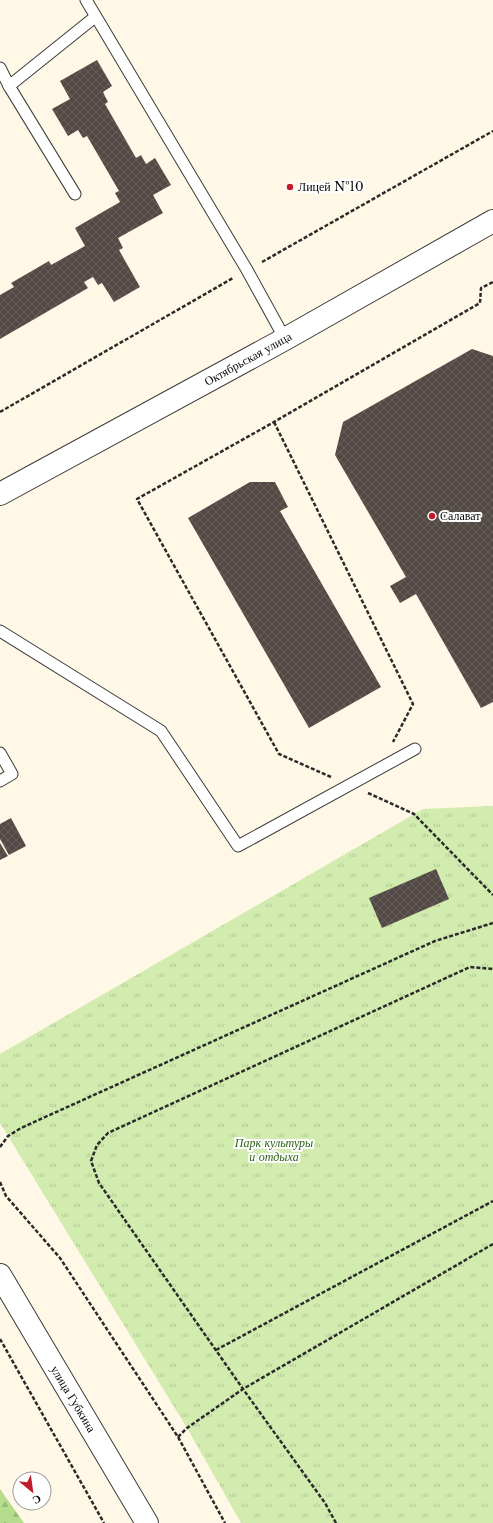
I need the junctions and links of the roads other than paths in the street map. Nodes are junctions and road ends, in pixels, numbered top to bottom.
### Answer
1 (86, 0) edge
2 (96, 17) junction
3 (0, 68) edge
4 (9, 86) junction
5 (75, 194) dead end
6 (493, 221) edge
7 (285, 339) junction
8 (0, 494) edge
9 (0, 631) edge
10 (415, 749) dead end
11 (0, 753) edge
12 (0, 781) edge
13 (0, 1275) edge
14 (147, 1523) edge

1 - 2 lane
2 - 4 lane
2 - 7 lane
3 - 4 lane
4 - 5 lane
6 - 7 street, Октябрьская улица
7 - 8 street, Октябрьская улица
9 - 10 lane
11 - 12 lane
13 - 14 street, улица Губкина

